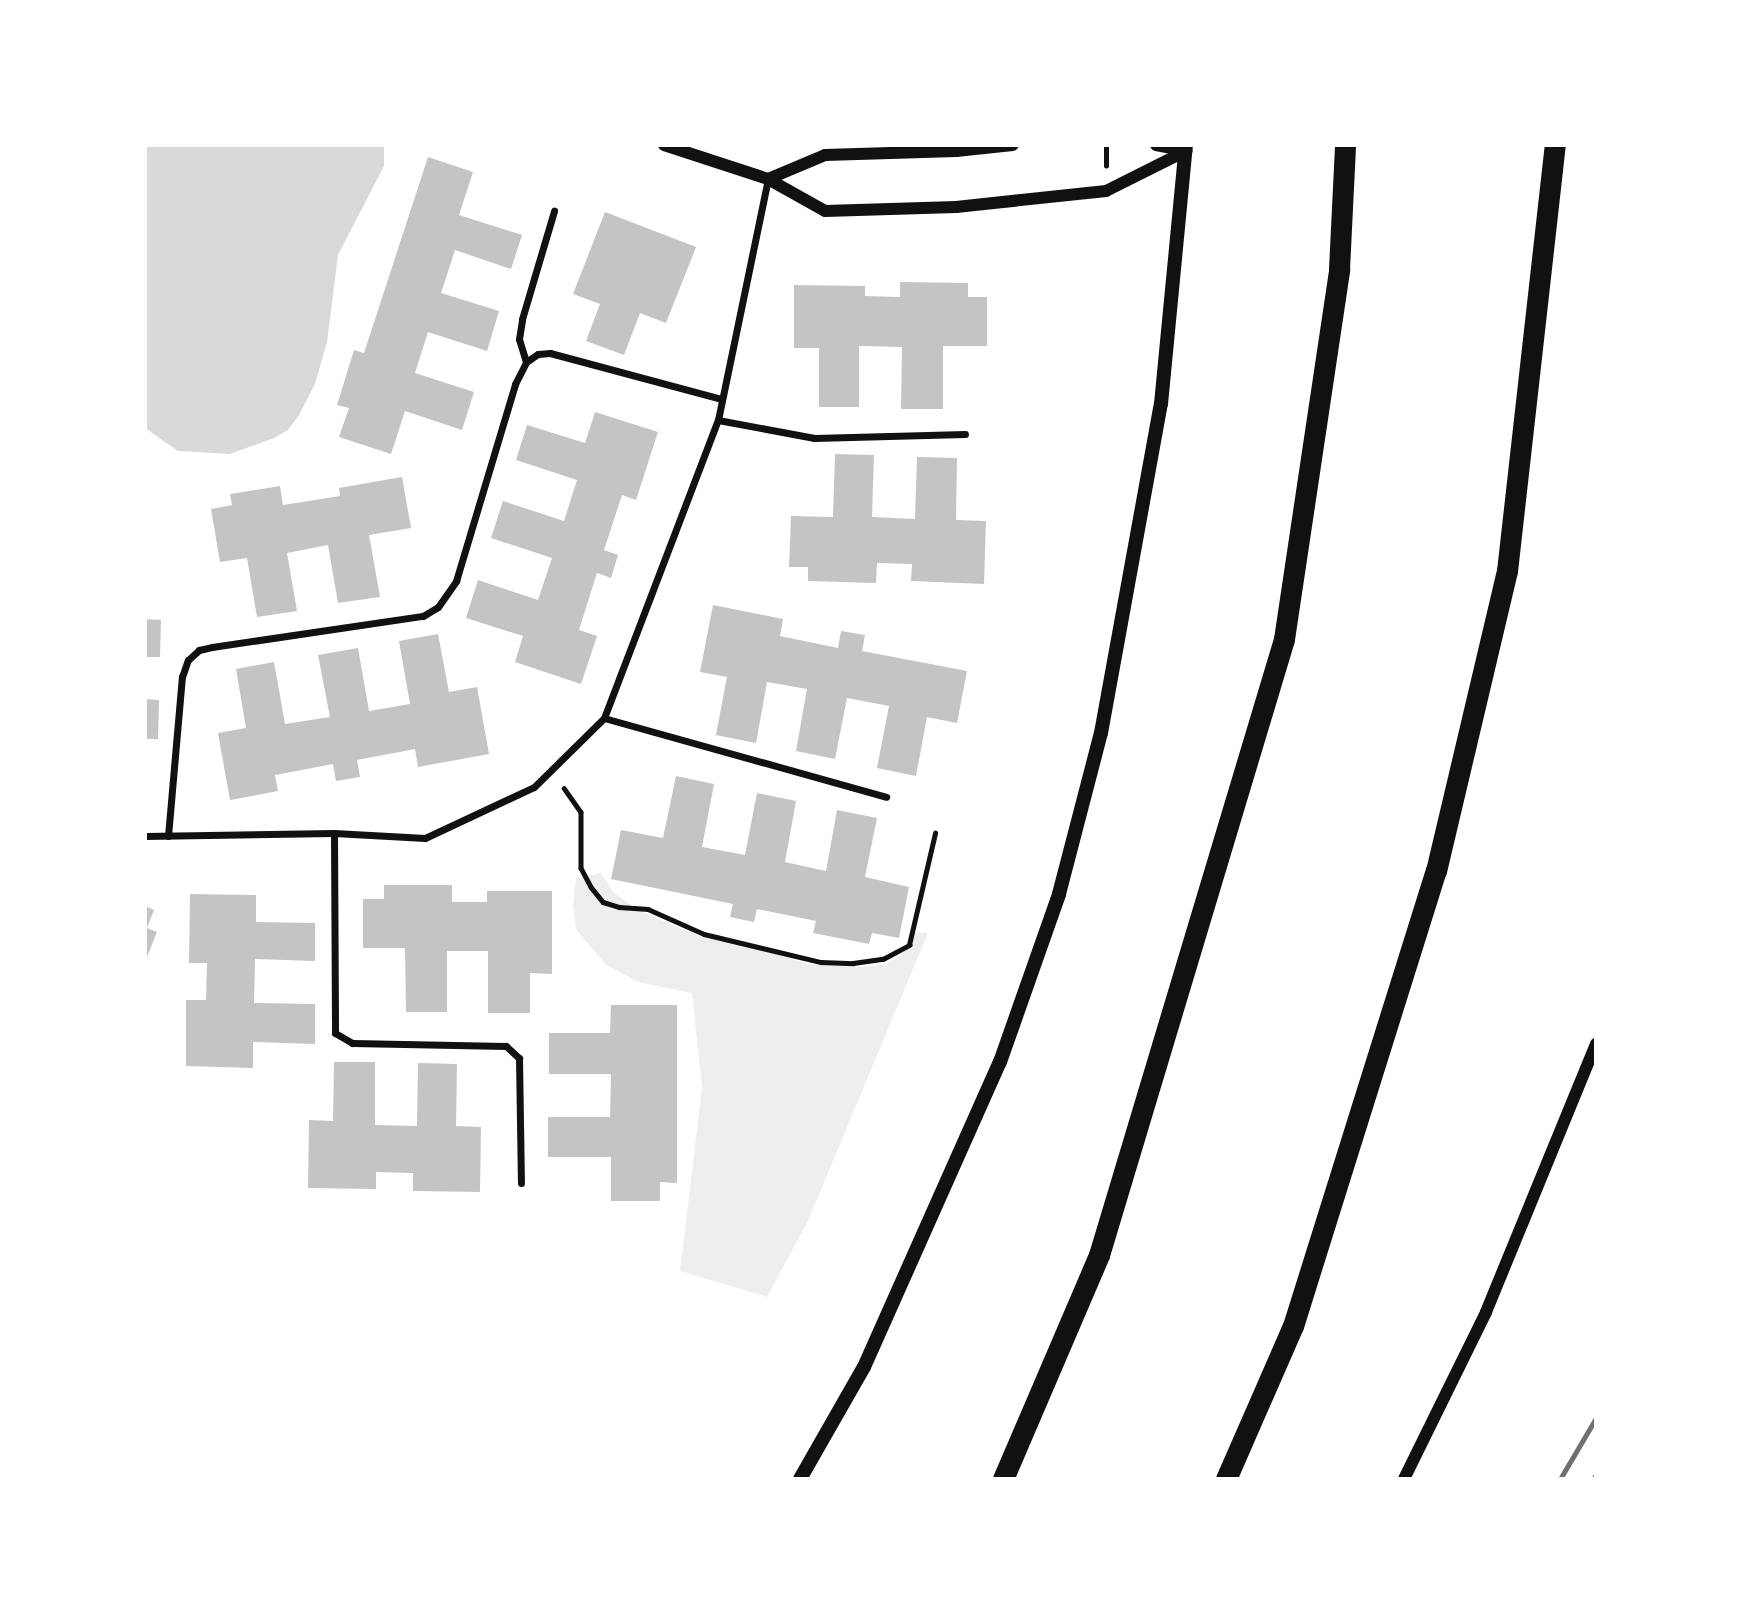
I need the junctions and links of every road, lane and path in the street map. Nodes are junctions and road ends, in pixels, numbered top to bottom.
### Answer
1 (664, 145) edge
2 (1013, 145) edge
3 (1156, 145) edge
4 (1345, 145) edge
5 (1555, 145) edge
6 (1186, 148) edge
7 (768, 179) junction
8 (554, 211) dead end
9 (526, 362) junction
10 (722, 398) junction
11 (718, 420) junction
12 (965, 434) dead end
13 (604, 718) junction
14 (551, 771) junction
15 (886, 797) dead end
16 (334, 833) junction
17 (935, 833) dead end
18 (145, 835) edge
19 (168, 836) junction
20 (1596, 1044) edge
21 (521, 1182) dead end
22 (800, 1479) edge
23 (1003, 1479) edge
24 (1226, 1479) edge
25 (1404, 1479) edge

1 - 7 street
2 - 7 street
3 - 6 street
4 - 23 highway
5 - 24 highway
6 - 7 street
6 - 22 main road
7 - 10 street
8 - 9 street
9 - 10 street
9 - 19 street
10 - 11 street
11 - 12 street
11 - 13 street
13 - 14 street
13 - 15 street
14 - 16 street
14 - 17 path
16 - 19 street
16 - 21 street
18 - 19 street
20 - 25 street

